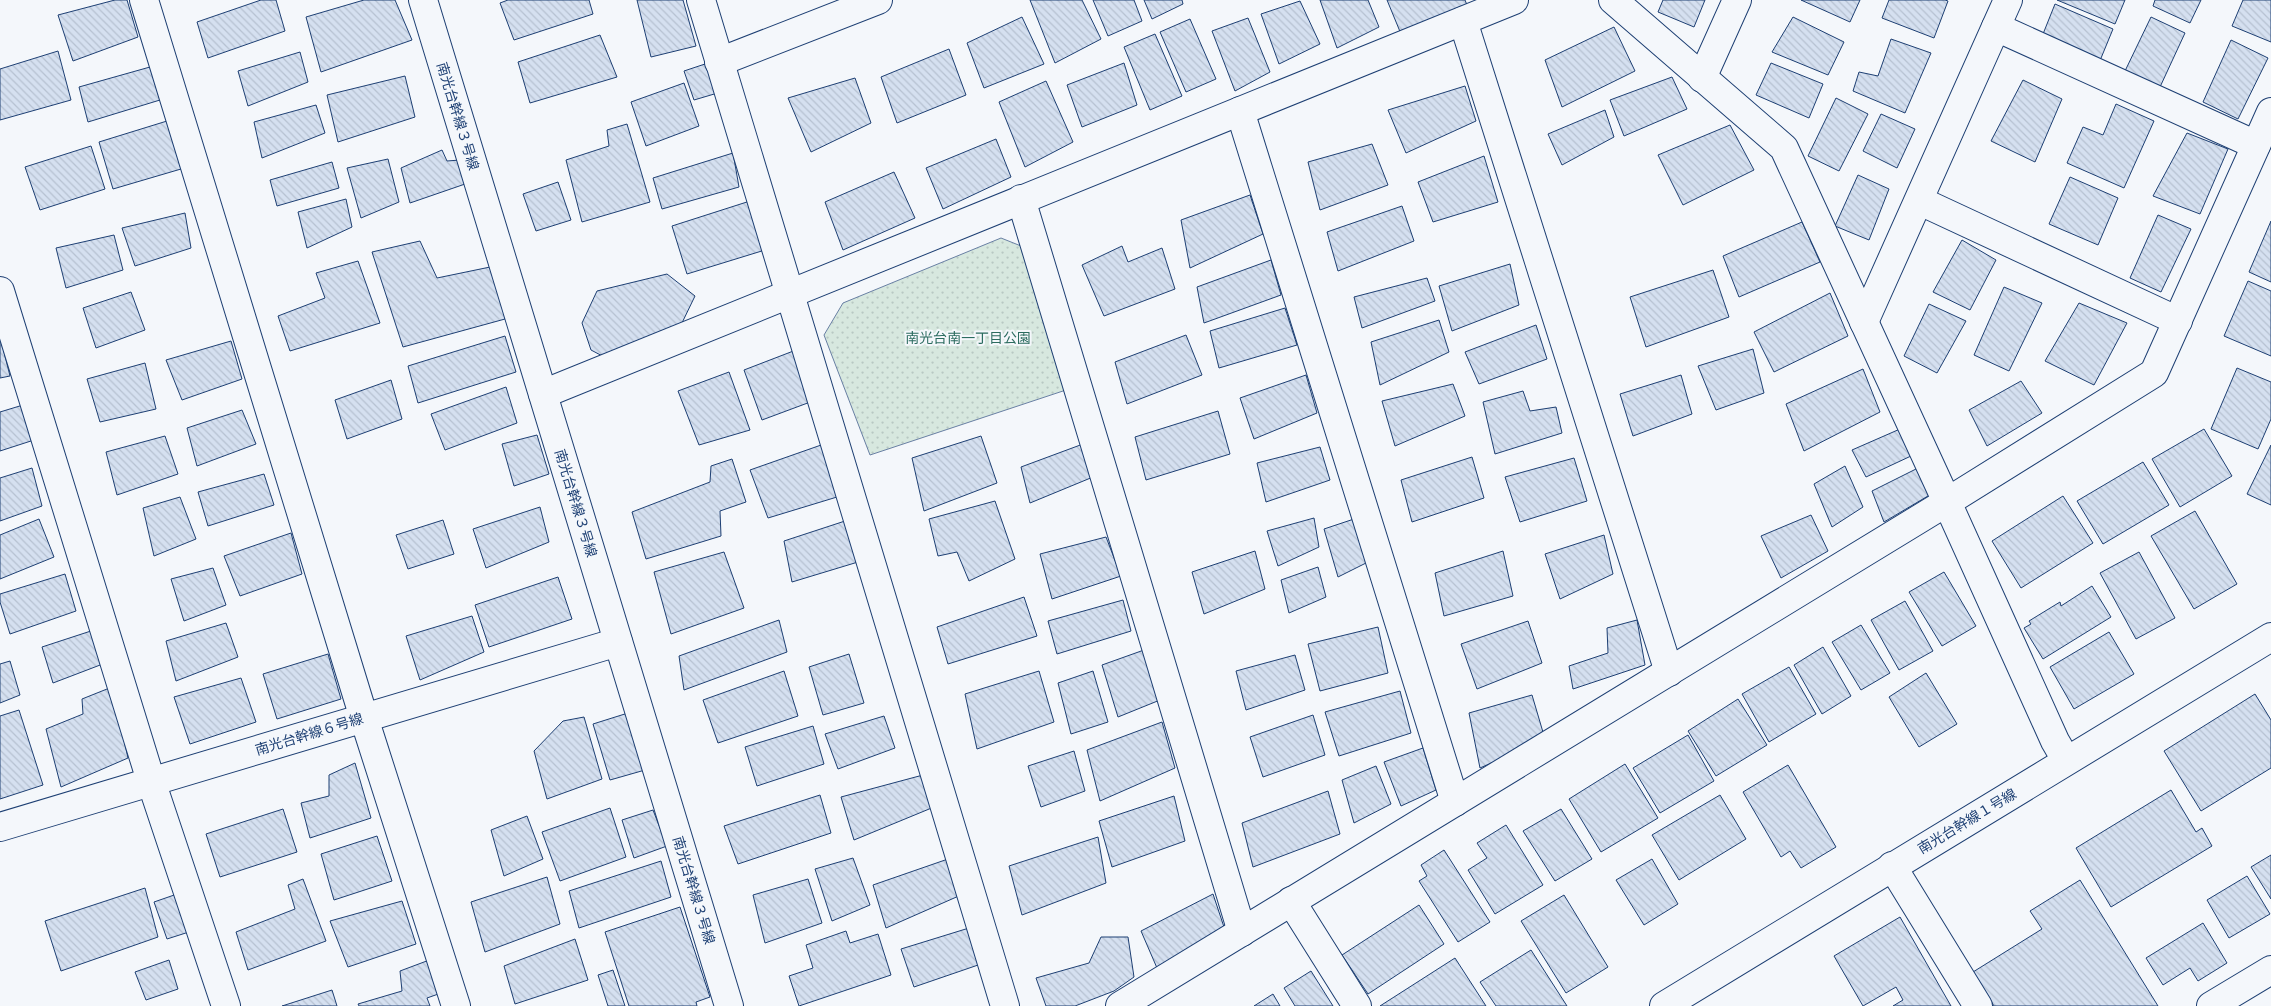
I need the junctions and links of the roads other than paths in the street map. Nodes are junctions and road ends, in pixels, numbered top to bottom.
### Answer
1 (144, 0) edge
2 (423, 0) edge
3 (701, 0) edge
4 (878, 0) edge
5 (1514, 0) edge
6 (1613, 0) edge
7 (1737, 0) edge
8 (2008, 0) edge
9 (1463, 20) junction
10 (1996, 27) junction
11 (720, 62) junction
12 (1702, 78) junction
13 (1240, 111) junction
14 (2271, 112) edge
15 (2256, 146) junction
16 (1021, 200) junction
17 (1920, 201) junction
18 (0, 291) edge
19 (790, 293) junction
20 (2178, 321) junction
21 (1864, 322) junction
22 (543, 394) junction
23 (1948, 502) junction
24 (2271, 637) edge
25 (618, 642) junction
26 (1668, 672) junction
27 (364, 718) junction
28 (2066, 760) junction
29 (151, 782) junction
30 (1455, 802) junction
31 (0, 827) edge
32 (1892, 866) junction
33 (1291, 901) junction
34 (1242, 932) junction
35 (2271, 970) edge
36 (226, 1006) edge
37 (456, 1006) edge
38 (729, 1006) edge
39 (1005, 1006) edge
40 (1120, 1006) edge
41 (1357, 1006) edge
42 (1664, 1006) edge
43 (1978, 1006) edge
44 (2211, 1006) edge

1 - 27 street
2 - 22 street, 南光台幹線３号線
3 - 11 street
4 - 11 street
5 - 9 street
6 - 12 street
7 - 12 street
8 - 10 street
9 - 13 street
9 - 26 street
10 - 15 street
10 - 17 street
11 - 19 street
12 - 21 street
13 - 16 street
13 - 30 street
14 - 15 street
15 - 20 street
16 - 19 street
16 - 34 street
17 - 20 street
17 - 21 street
18 - 29 street
19 - 22 street
19 - 39 street
20 - 23 street
21 - 23 street
22 - 25 street, 南光台幹線３号線
23 - 26 street
23 - 28 street
24 - 28 street, 南光台幹線１号線
25 - 27 street, 南光台幹線６号線
25 - 38 street, 南光台幹線３号線
26 - 30 street
27 - 29 street, 南光台幹線６号線
27 - 37 street
28 - 32 street, 南光台幹線１号線
29 - 31 street, 南光台幹線６号線
29 - 36 street
30 - 33 street
32 - 42 street, 南光台幹線１号線
32 - 43 street
33 - 34 street
33 - 41 street
34 - 40 street
35 - 44 street

